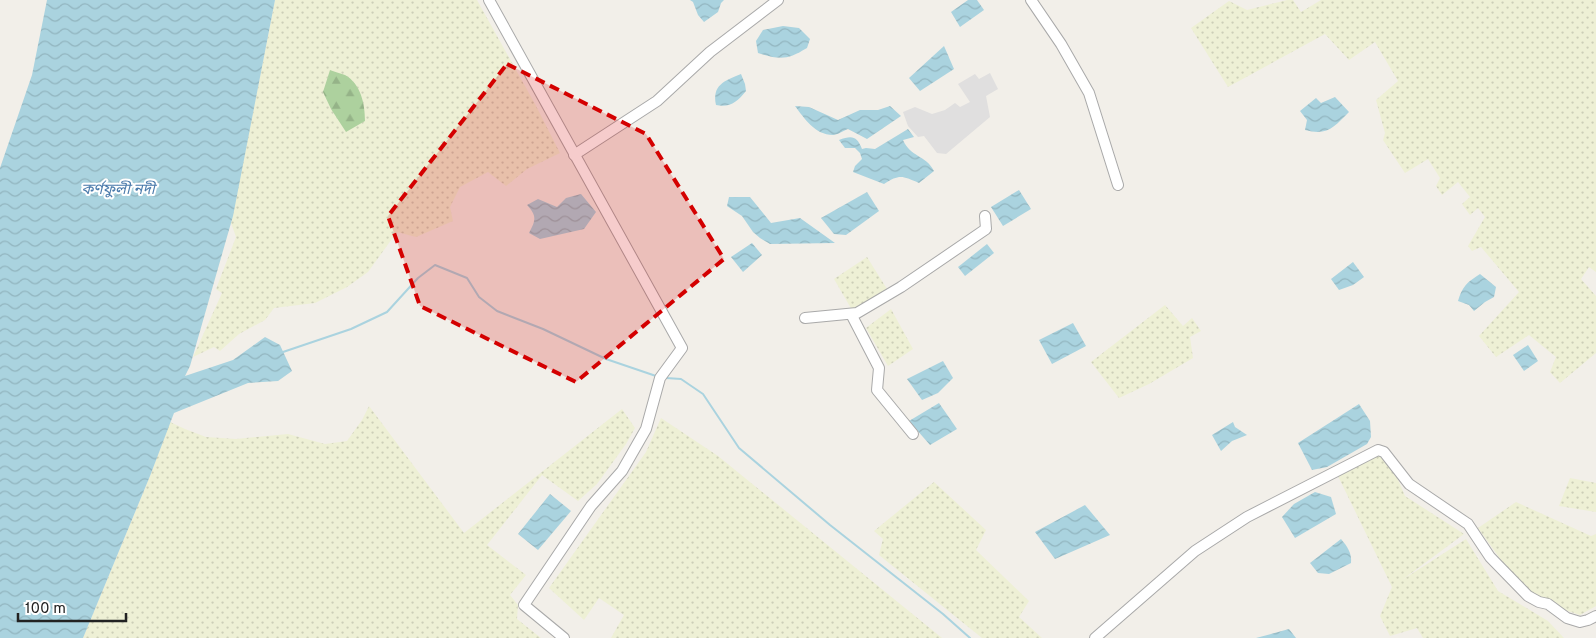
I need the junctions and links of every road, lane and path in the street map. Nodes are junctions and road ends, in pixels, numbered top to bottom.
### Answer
1 (489, 0) edge
2 (778, 0) edge
3 (1031, 0) edge
4 (574, 155) junction
5 (1118, 185) dead end
6 (985, 216) dead end
7 (851, 314) junction
8 (804, 318) dead end
9 (914, 434) dead end
10 (1596, 616) edge
11 (564, 638) edge
12 (1094, 638) edge

1 - 4 street
2 - 4 street
3 - 5 street
4 - 11 street
6 - 7 street
7 - 8 street
7 - 9 street
10 - 12 street

